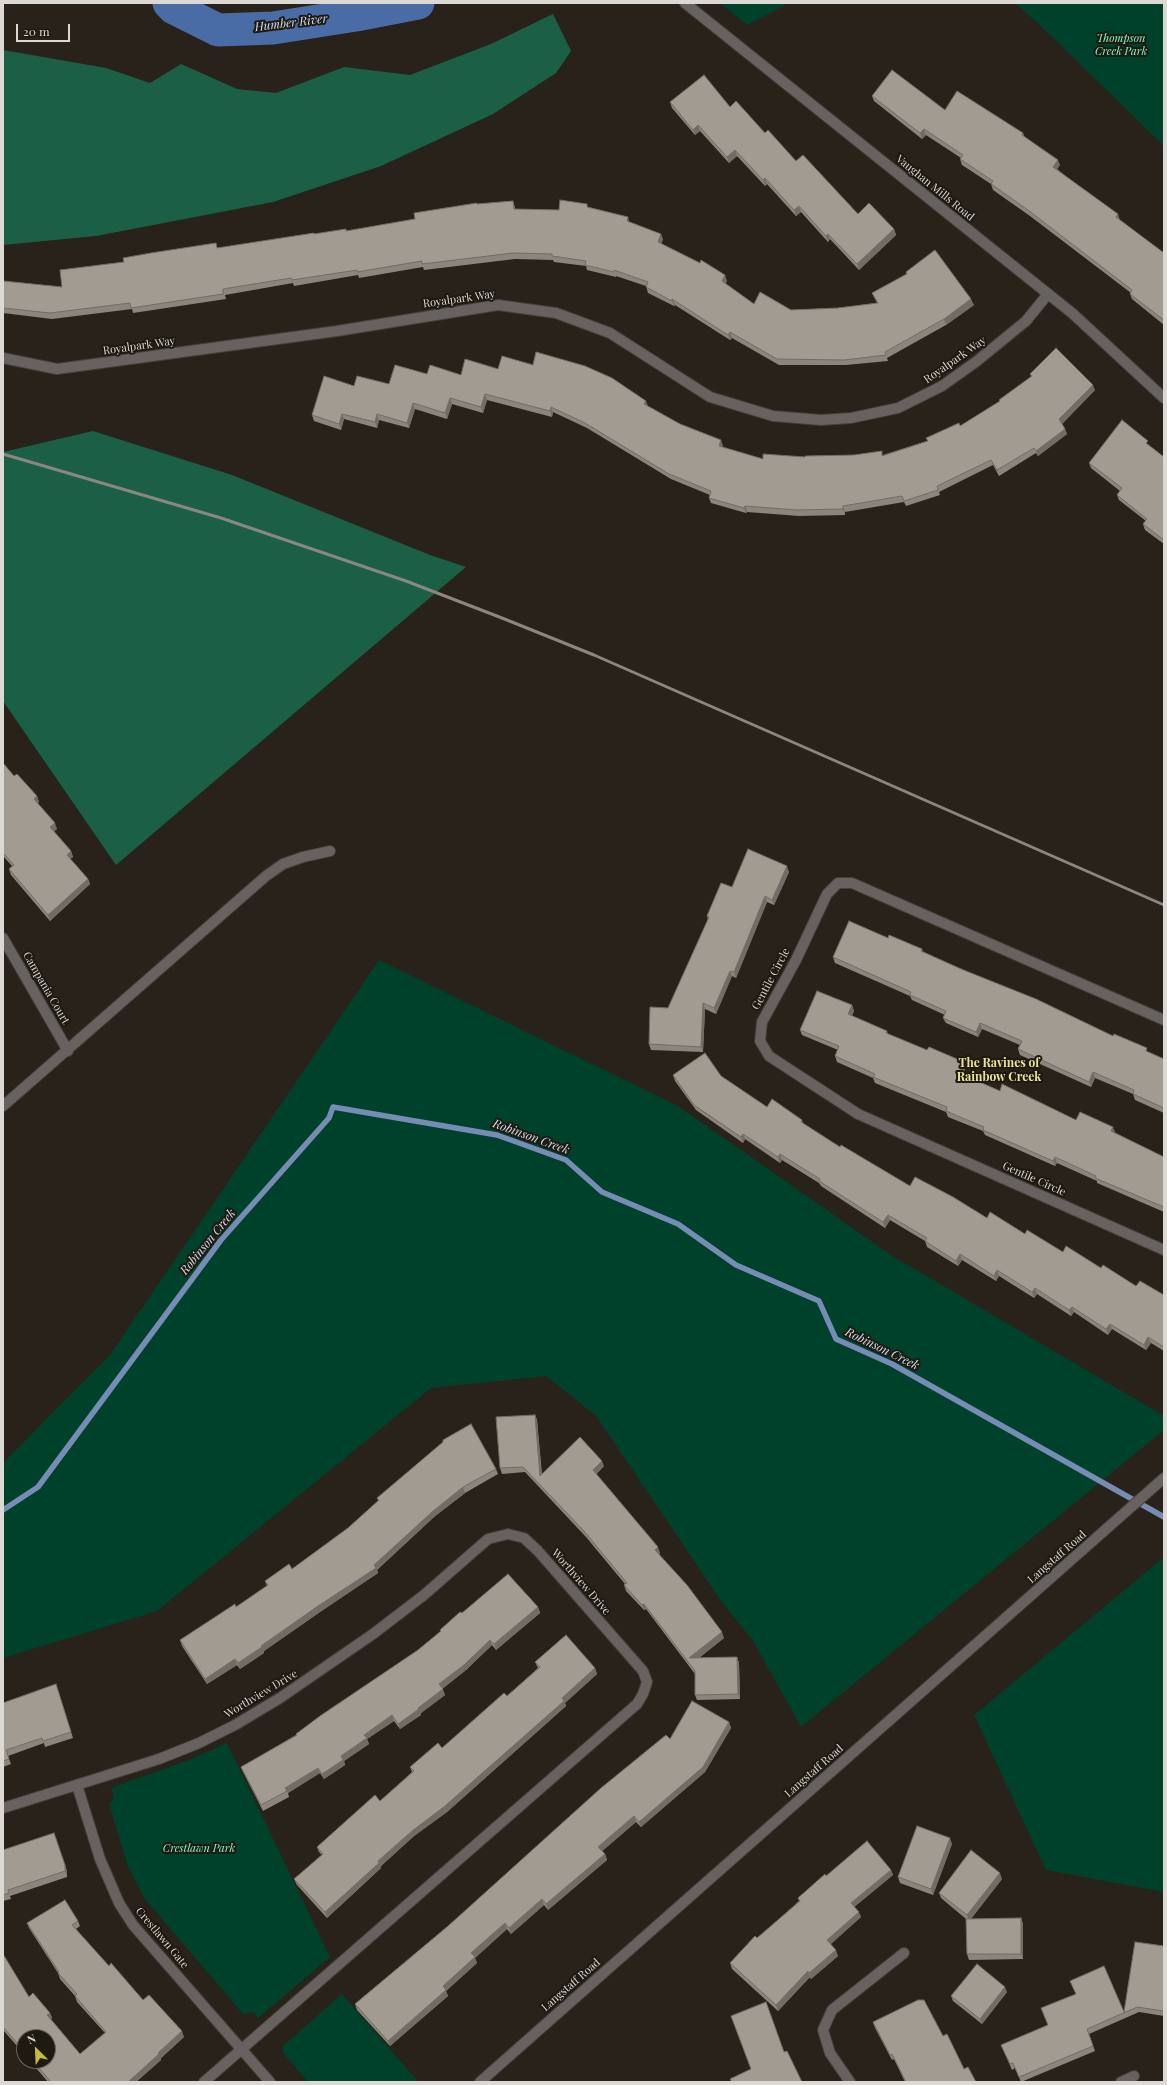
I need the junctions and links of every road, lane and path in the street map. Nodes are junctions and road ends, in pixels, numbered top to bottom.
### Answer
1 (685, 3) edge
2 (1048, 294) junction
3 (3, 358) edge
4 (1164, 398) edge
5 (330, 851) dead end
6 (3, 938) edge
7 (1164, 1020) edge
8 (68, 1050) junction
9 (3, 1106) edge
10 (1164, 1250) edge
11 (1164, 1478) edge
12 (78, 1785) junction
13 (3, 1808) edge
14 (904, 1953) dead end
15 (241, 2049) junction
16 (1134, 2076) dead end
17 (204, 2082) edge
18 (270, 2082) edge
19 (480, 2082) edge
20 (850, 2082) edge
21 (1121, 2082) edge

1 - 2 street, Vaughan Mills Road
2 - 3 street, Royalpark Way
2 - 4 street, Vaughan Mills Road
5 - 8 street
6 - 8 street, Campania Court
7 - 10 street, Gentile Circle
8 - 9 street
11 - 19 street, Langstaff Road
12 - 13 street, Worthview Drive
12 - 15 street, Crestlawn Gate
12 - 15 street, Worthview Drive
14 - 20 street
15 - 17 street, Worthview Drive
15 - 18 street, Crestlawn Gate
16 - 21 street

